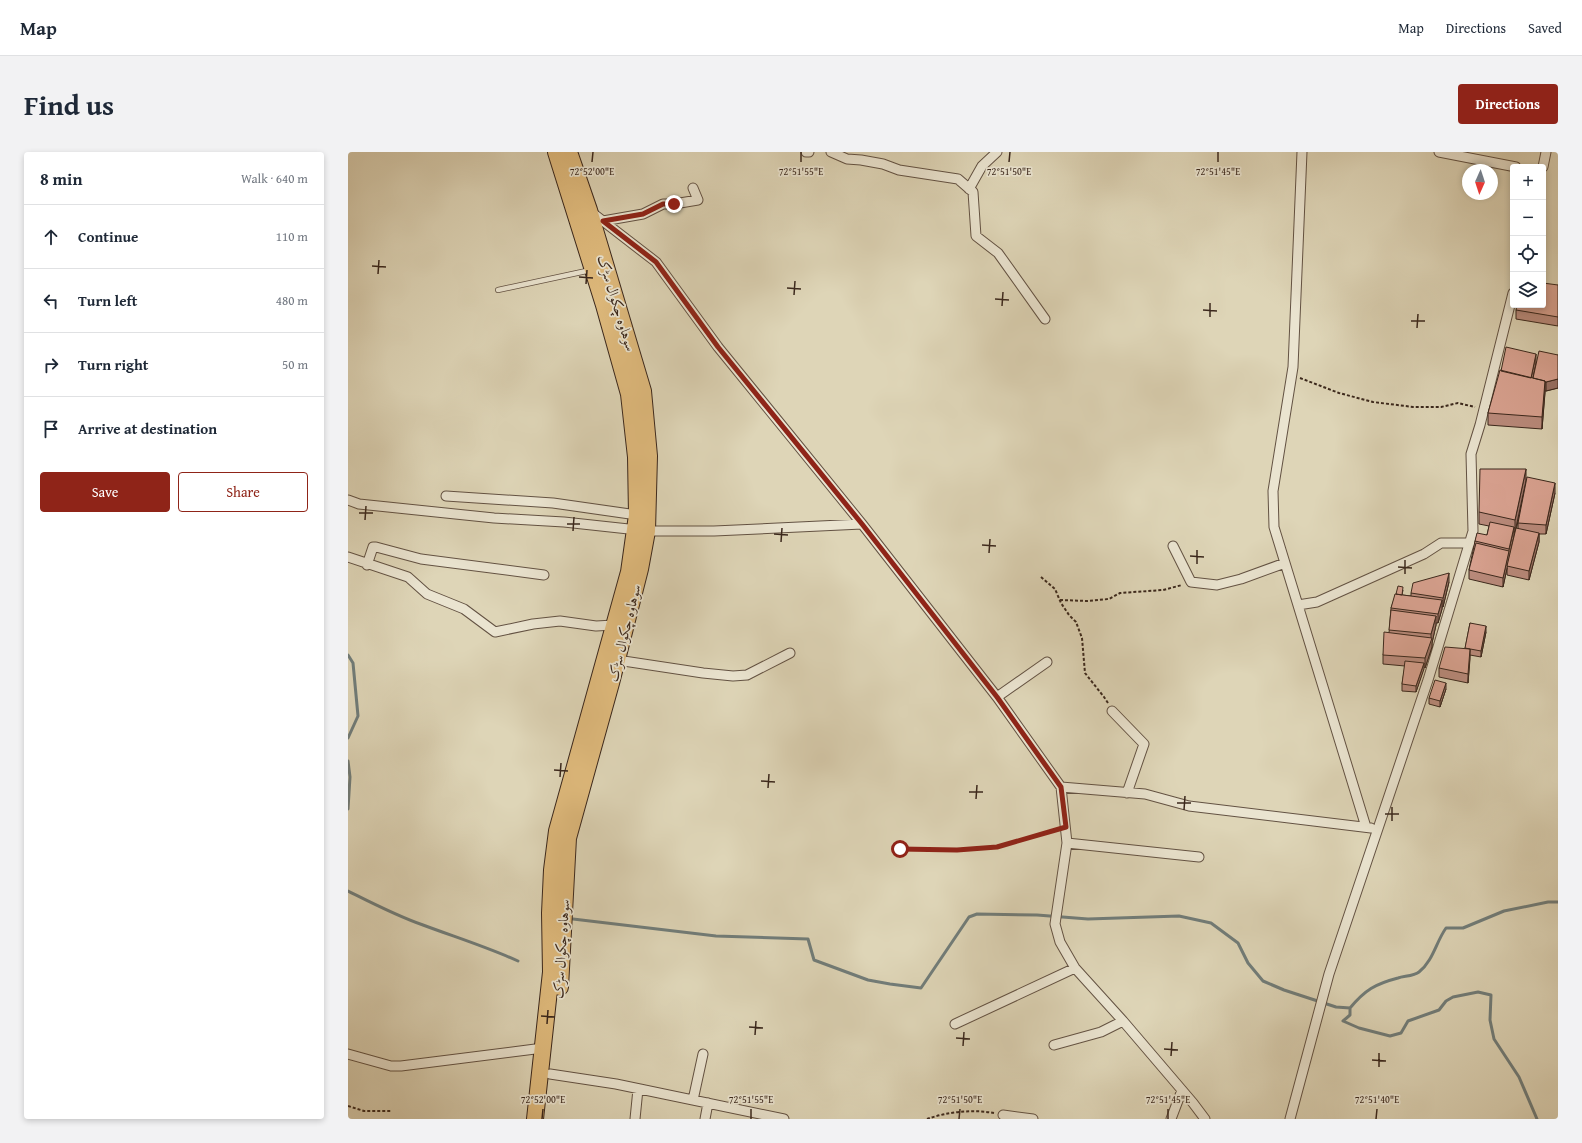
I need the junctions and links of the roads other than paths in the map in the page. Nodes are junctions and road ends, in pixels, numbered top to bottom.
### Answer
1 (556, 152) edge
2 (569, 152) edge
3 (831, 152) edge
4 (997, 152) edge
5 (1302, 152) edge
6 (1439, 152) edge
7 (1546, 152) edge
8 (1544, 164) edge
9 (1510, 166) edge
10 (693, 188) dead end
11 (969, 189) junction
12 (589, 210) junction
13 (603, 221) junction
14 (593, 270) junction
15 (498, 290) dead end
16 (1510, 305) edge
17 (1045, 319) dead end
18 (446, 496) dead end
19 (348, 500) edge
20 (636, 515) junction
21 (862, 524) junction
22 (641, 531) junction
23 (1470, 543) junction
24 (1173, 546) dead end
25 (348, 557) edge
26 (1285, 563) junction
27 (367, 565) junction
28 (544, 576) dead end
29 (1298, 605) junction
30 (614, 625) junction
31 (790, 653) dead end
32 (617, 660) junction
33 (1047, 662) dead end
34 (997, 697) junction
35 (1112, 711) road end
36 (1061, 787) junction
37 (1127, 793) junction
38 (1366, 827) junction
39 (1378, 829) junction
40 (1067, 842) junction
41 (1199, 857) dead end
42 (1075, 968) junction
43 (1124, 1022) junction
44 (955, 1024) dead end
45 (1054, 1045) dead end
46 (542, 1048) junction
47 (348, 1054) edge
48 (702, 1054) dead end
49 (550, 1074) junction
50 (638, 1089) junction
51 (1182, 1090) junction
52 (694, 1100) junction
53 (708, 1103) junction
54 (1003, 1115) road end
55 (535, 1119) edge
56 (545, 1119) edge
57 (634, 1119) edge
58 (705, 1119) edge
59 (784, 1119) edge
60 (1033, 1119) edge
61 (1171, 1119) edge
62 (1204, 1119) edge
63 (1290, 1119) edge

1 - 14 highway
2 - 12 highway, سوہاوہ چکوال سڑک
3 - 11 street
4 - 11 street
5 - 26 street
6 - 9 street
7 - 8 street
10 - 13 street
11 - 17 street
12 - 13 street
12 - 22 highway, سوہاوہ چکوال سڑک
13 - 21 street
14 - 15 lane
14 - 20 highway
16 - 23 street
18 - 20 street
19 - 22 street
20 - 22 highway
21 - 22 street
21 - 34 street
22 - 30 highway
22 - 32 highway, سوہاوہ چکوال سڑک
23 - 29 street
23 - 39 street
24 - 26 street
25 - 27 street
26 - 29 street
27 - 28 street
27 - 30 street
29 - 38 street
30 - 46 highway
31 - 32 street
32 - 49 highway, سوہاوہ چکوال سڑک
33 - 34 street
34 - 36 street
35 - 37 street
36 - 37 street
36 - 40 street
37 - 38 street
38 - 39 street
39 - 63 street
40 - 41 street
40 - 42 street
42 - 43 street
42 - 44 street
43 - 45 street
43 - 51 street
46 - 47 street
46 - 55 highway
48 - 52 street
49 - 50 street
49 - 56 highway, سوہاوہ چکوال سڑک
50 - 52 street
50 - 57 street
51 - 61 street
51 - 62 street
52 - 53 street
53 - 58 street
53 - 59 street
54 - 60 street

